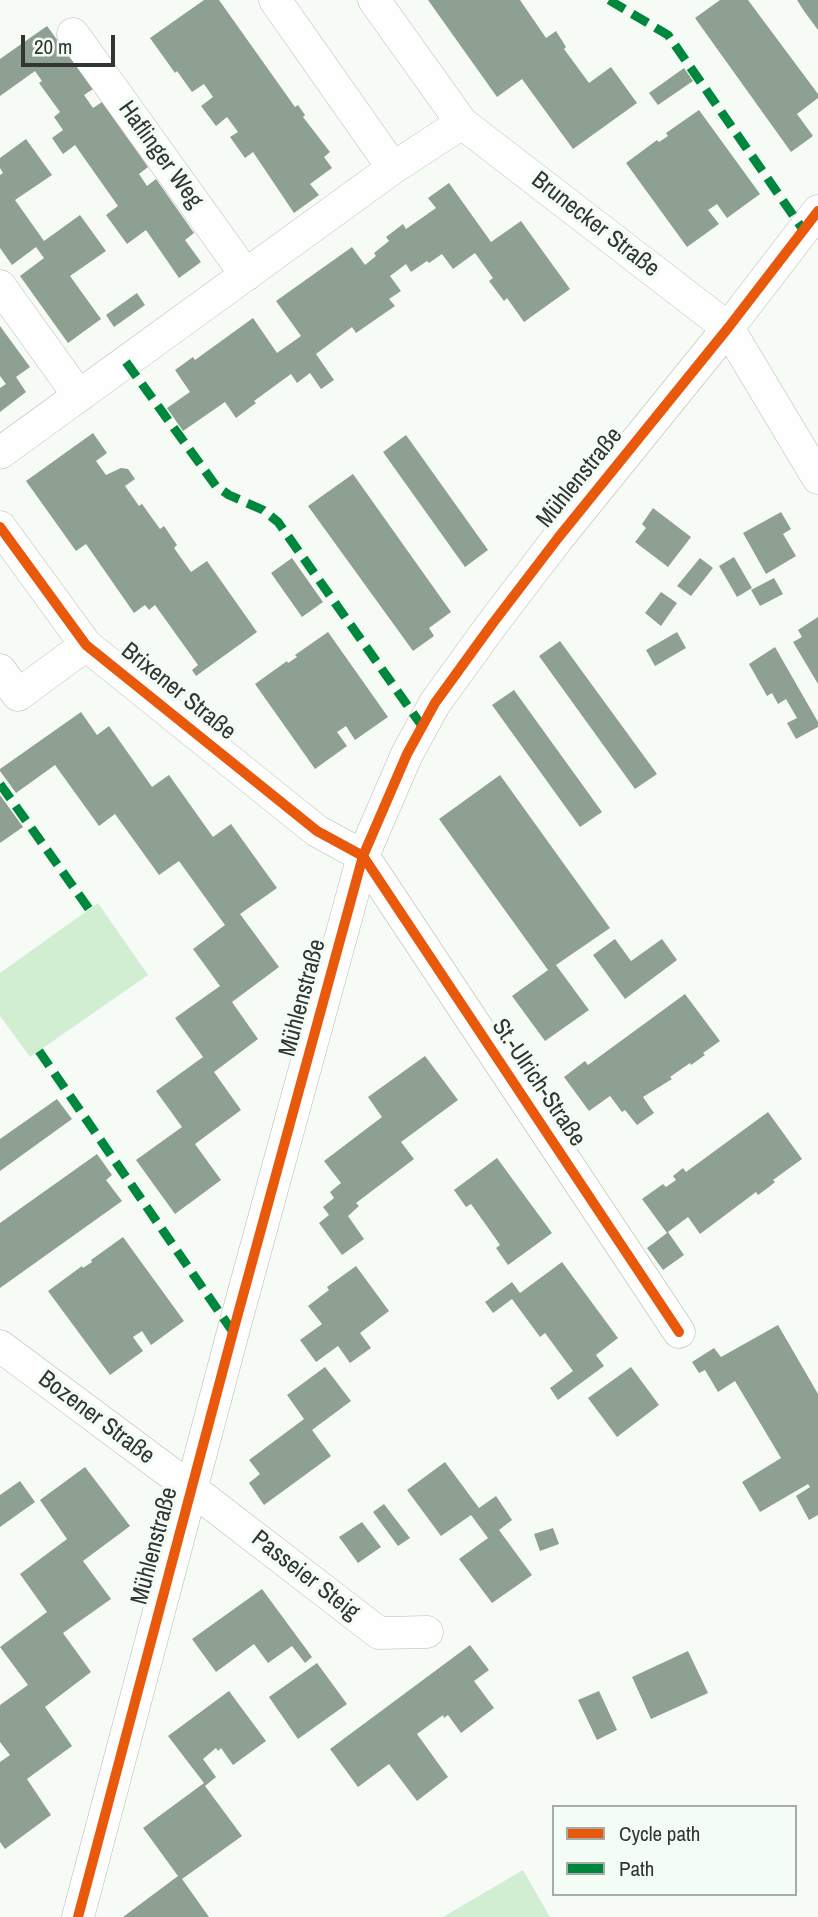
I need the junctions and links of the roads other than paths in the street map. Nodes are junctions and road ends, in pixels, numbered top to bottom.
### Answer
1 (275, 0) edge
2 (374, 0) edge
3 (73, 34) dead end
4 (462, 123) junction
5 (393, 168) junction
6 (818, 211) edge
7 (246, 275) junction
8 (0, 286) edge
9 (728, 328) junction
10 (79, 396) junction
11 (0, 453) edge
12 (818, 478) edge
13 (0, 527) edge
14 (86, 645) junction
15 (0, 670) edge
16 (9, 701) edge
17 (363, 856) junction
18 (679, 1332) dead end
19 (0, 1346) edge
20 (192, 1489) junction
21 (427, 1632) dead end
22 (78, 1917) edge

1 - 5 street
2 - 4 street, Brunecker Straße
3 - 7 street, Haflinger Weg
4 - 5 street
4 - 9 street, Brunecker Straße
5 - 7 street
6 - 9 street, Mühlenstraße
7 - 10 street
8 - 10 street
9 - 12 street
9 - 17 street, Mühlenstraße
10 - 11 street
13 - 14 street, Brixener Straße
14 - 16 street, Brixener Straße
14 - 17 street, Brixener Straße
15 - 16 street, Brixener Straße
17 - 18 street, St.-Ulrich-Straße
17 - 20 street, Mühlenstraße
19 - 20 street, Bozener Straße
20 - 21 street, Passeier Steig
20 - 22 street, Mühlenstraße

